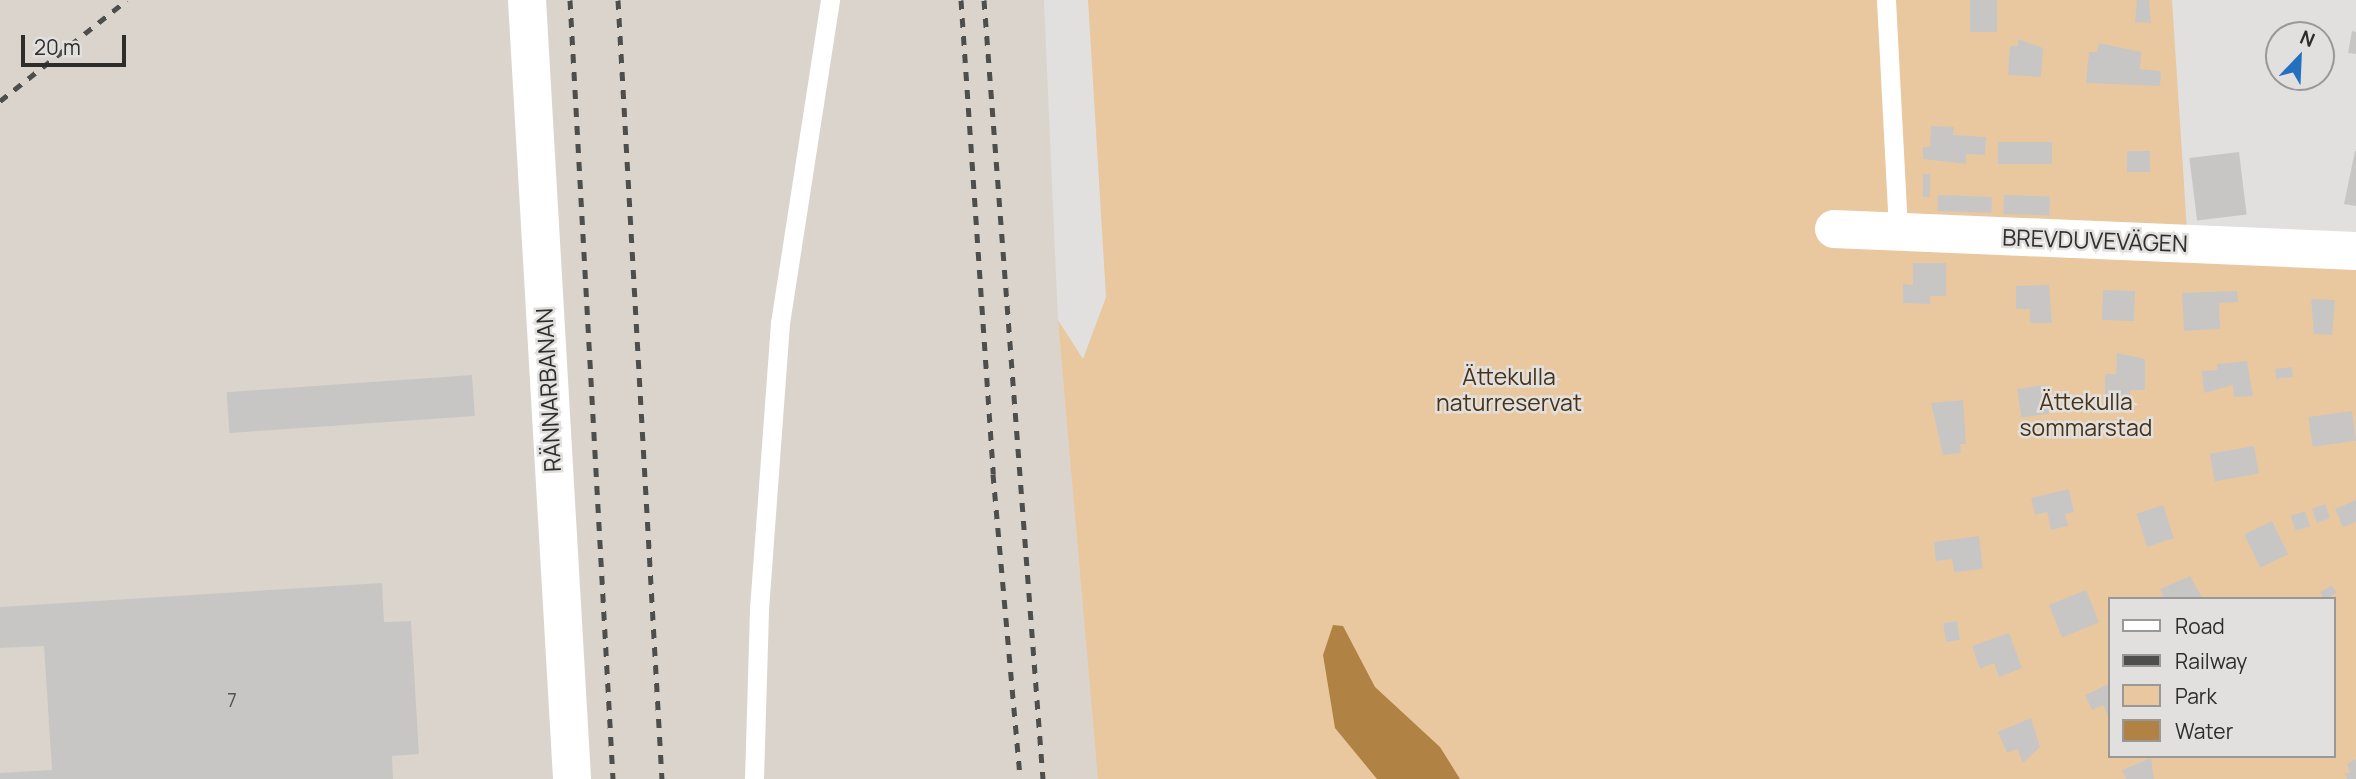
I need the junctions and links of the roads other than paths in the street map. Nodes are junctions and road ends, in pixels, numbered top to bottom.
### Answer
1 (527, 0) edge
2 (830, 0) edge
3 (1886, 0) edge
4 (1834, 229) dead end
5 (1898, 232) junction
6 (2356, 251) edge
7 (572, 779) edge
8 (754, 779) edge

1 - 7 street, RÄNNARBANAN
2 - 8 lane
3 - 5 lane
4 - 5 street, BREVDUVEVÄGEN
5 - 6 street, BREVDUVEVÄGEN

